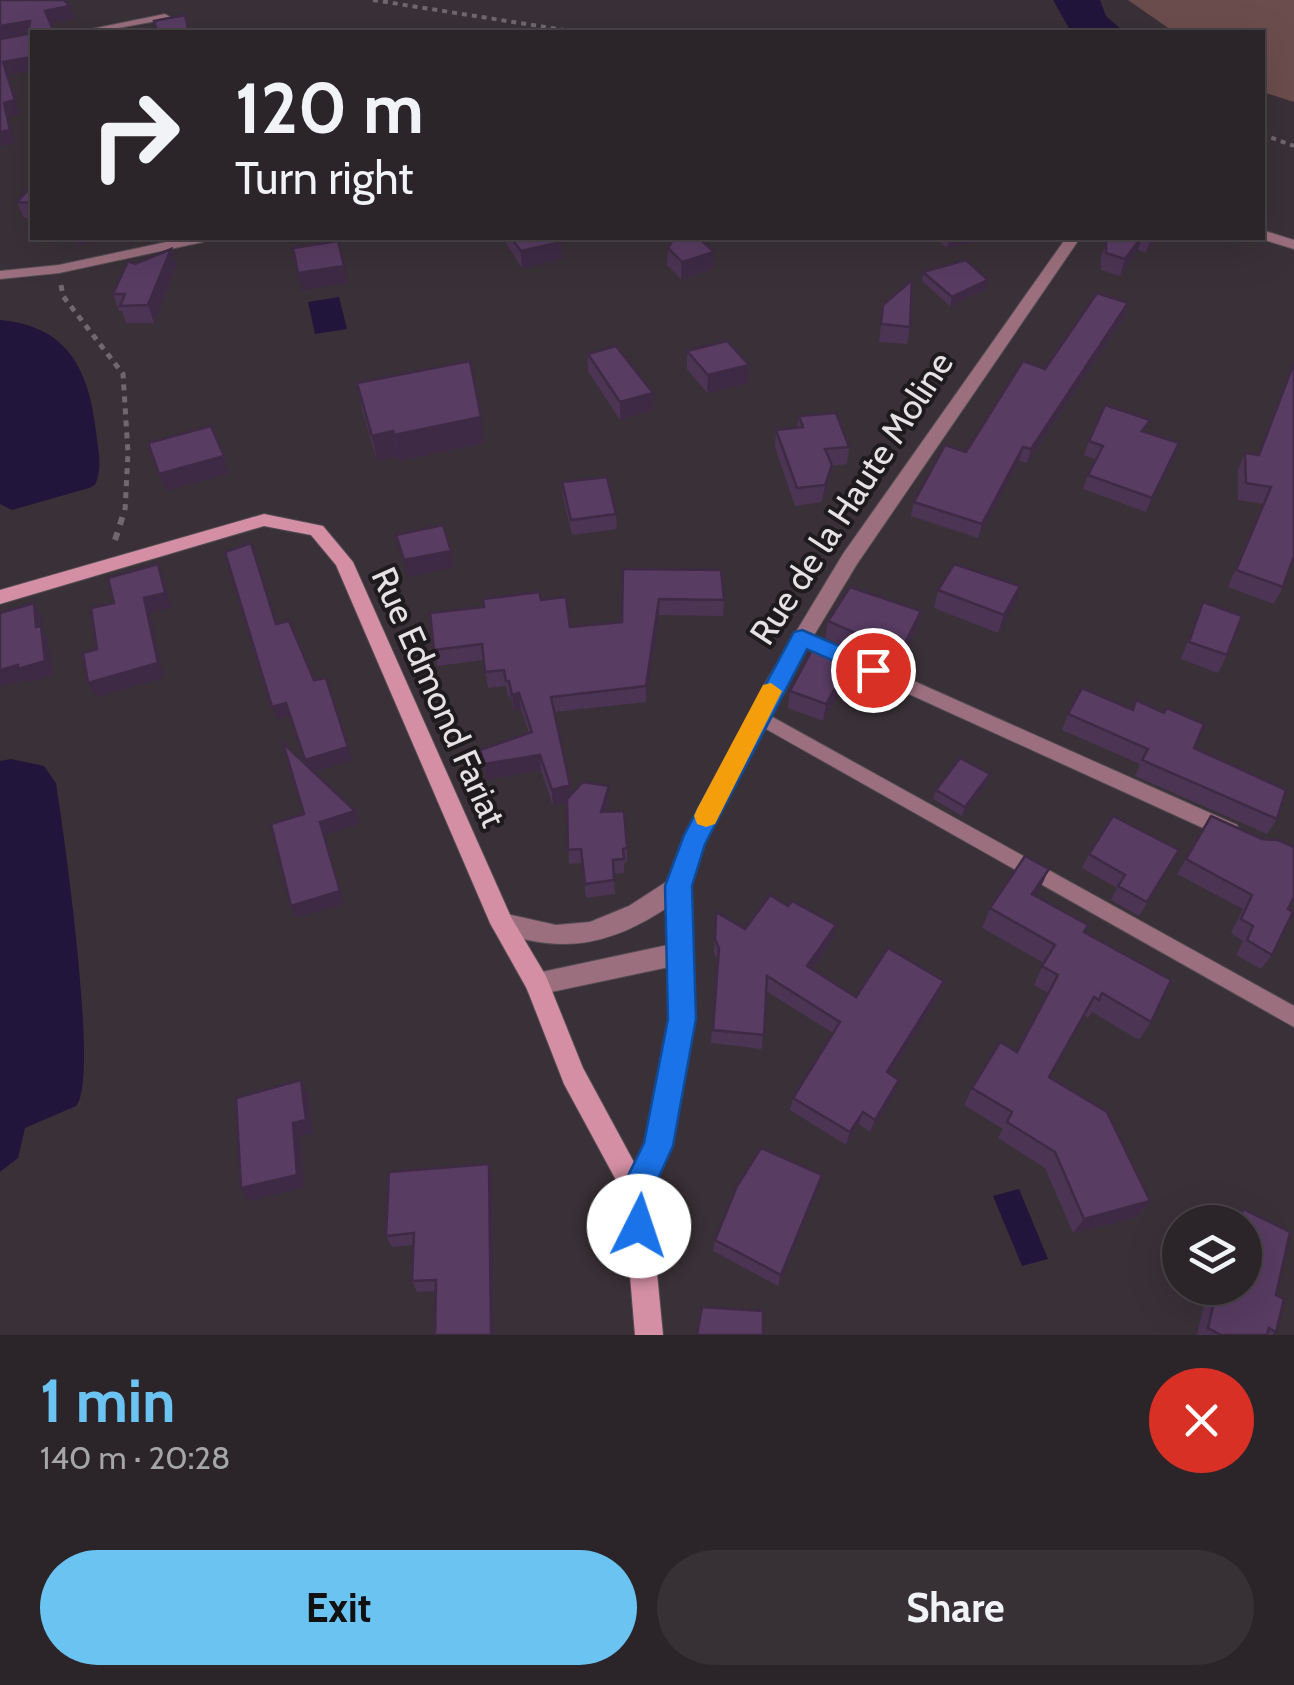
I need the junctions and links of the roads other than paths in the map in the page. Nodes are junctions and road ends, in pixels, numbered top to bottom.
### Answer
1 (165, 17) edge
2 (93, 30) edge
3 (1265, 235) edge
4 (193, 240) edge
5 (1072, 240) edge
6 (1294, 245) edge
7 (0, 276) edge
8 (0, 597) edge
9 (855, 662) edge
10 (758, 716) junction
11 (1244, 837) edge
12 (678, 886) junction
13 (502, 923) junction
14 (682, 953) junction
15 (536, 984) junction
16 (1294, 1017) edge
17 (636, 1190) junction
18 (648, 1335) edge

1 - 2 lane
3 - 6 street
4 - 7 street
5 - 10 street, Rue de la Haute Moline
8 - 13 street, Rue Edmond Fariat
9 - 11 lane
10 - 12 street, Rue de la Haute Moline
10 - 16 lane
12 - 13 street
12 - 14 street, Rue de la Haute Moline
13 - 15 street, Rue Edmond Fariat
14 - 15 street
14 - 17 street, Rue de la Haute Moline
15 - 17 street, Rue Edmond Fariat
17 - 18 street

